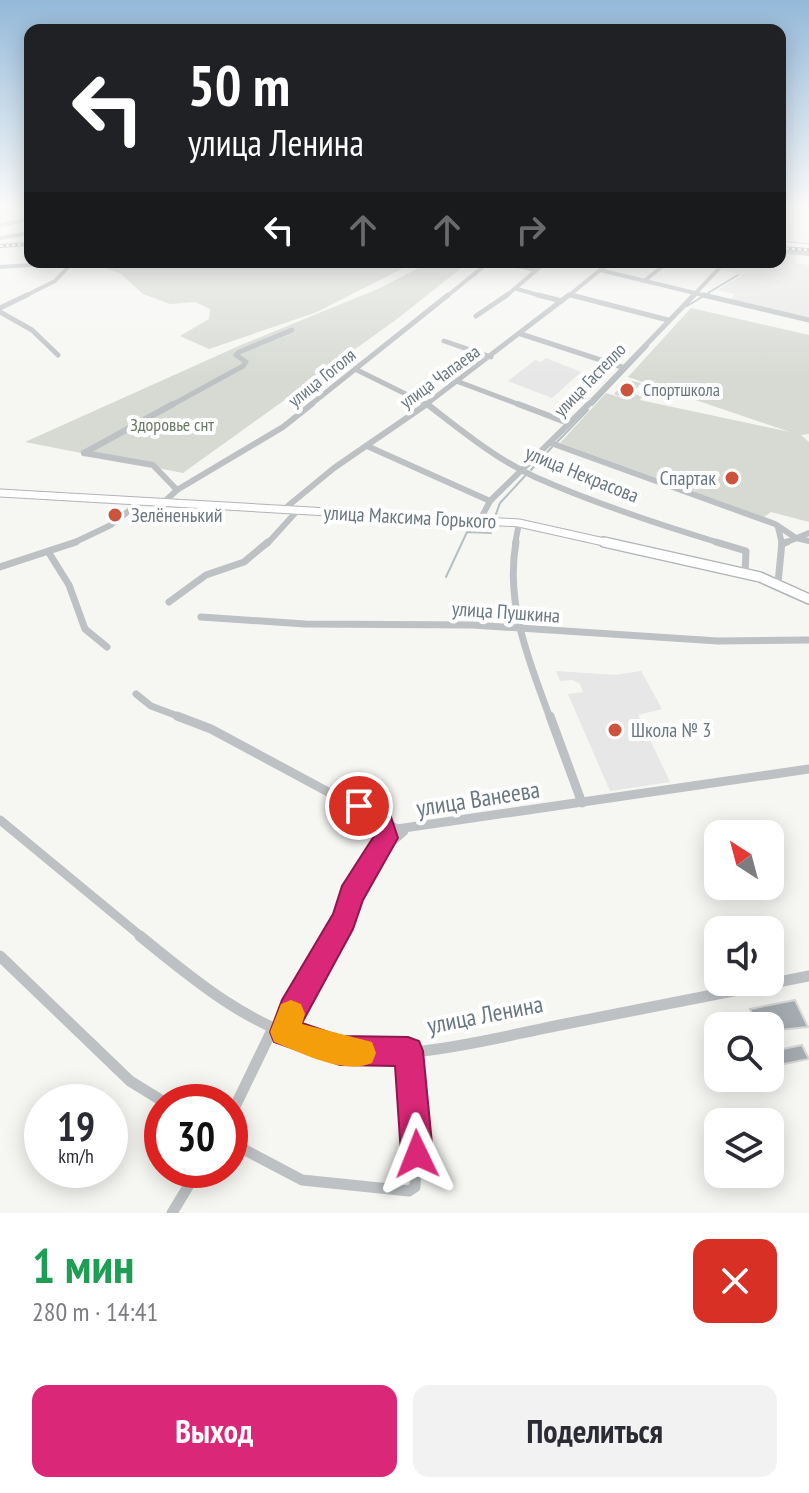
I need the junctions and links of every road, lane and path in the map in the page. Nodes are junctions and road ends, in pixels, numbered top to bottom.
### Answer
1 (24, 266) edge
2 (0, 267) edge
3 (67, 268) edge
4 (481, 268) edge
5 (526, 268) edge
6 (538, 268) edge
7 (602, 268) edge
8 (660, 268) edge
9 (719, 268) edge
10 (535, 270) junction
11 (600, 270) junction
12 (644, 281) junction
13 (517, 289) junction
14 (695, 294) junction
15 (571, 295) junction
16 (562, 301) junction
17 (0, 310) edge
18 (476, 316) dead end
19 (668, 320) junction
20 (809, 320) edge
21 (292, 330) dead end
22 (521, 334) junction
23 (444, 341) dead end
24 (58, 355) dead end
25 (491, 357) junction
26 (622, 367) junction
27 (355, 369) junction
28 (459, 382) junction
29 (427, 404) junction
30 (568, 423) junction
31 (551, 443) junction
32 (367, 446) junction
33 (524, 471) junction
34 (177, 490) junction
35 (0, 493) edge
36 (490, 501) junction
37 (140, 502) junction
38 (163, 503) junction
39 (283, 510) junction
40 (297, 511) junction
41 (480, 520) junction
42 (519, 523) junction
43 (775, 524) junction
44 (809, 533) edge
45 (796, 538) junction
46 (809, 541) edge
47 (782, 544) junction
48 (49, 553) junction
49 (0, 567) edge
50 (745, 574) junction
51 (778, 583) junction
52 (809, 599) edge
53 (169, 602) dead end
54 (201, 617) dead end
55 (519, 627) junction
56 (809, 640) edge
57 (107, 647) dead end
58 (136, 694) dead end
59 (809, 769) edge
60 (582, 803) junction
61 (0, 820) edge
62 (382, 822) junction
63 (406, 830) junction
64 (383, 844) junction
65 (0, 956) edge
66 (809, 976) edge
67 (278, 1030) junction
68 (408, 1051) junction
69 (248, 1084) edge
70 (144, 1090) edge
71 (248, 1152) edge
72 (187, 1188) edge
73 (172, 1213) edge

1 - 2 street
3 - 17 street
4 - 27 street, улица Гоголя
5 - 10 street
6 - 10 street
7 - 11 street, улица Чапаева
8 - 12 street
9 - 14 street, улица Гастелло
10 - 13 street
11 - 12 street
11 - 15 street, улица Чапаева
12 - 14 street
13 - 16 street
13 - 18 street
14 - 19 street, улица Гастелло
14 - 20 street
15 - 16 street, улица Чапаева
15 - 19 street
16 - 22 street, улица Чапаева
17 - 24 street
19 - 26 street, улица Гастелло
21 - 34 street
22 - 25 street, улица Чапаева
22 - 26 street
23 - 25 street
25 - 28 street, улица Чапаева
26 - 30 street, улица Гастелло
27 - 29 street, улица Некрасова
27 - 34 street, улица Гоголя
28 - 29 street, улица Чапаева
28 - 30 street
29 - 32 street, улица Чапаева
29 - 33 street, улица Некрасова
30 - 31 street, улица Гастелло
31 - 33 street, улица Гастелло
31 - 43 street
32 - 36 street
32 - 39 street, улица Чапаева
33 - 36 street, улица Гастелло
33 - 50 street, улица Некрасова
34 - 38 street, улица Гоголя
35 - 37 street, улица Максима Горького
36 - 41 street, улица Гастелло
37 - 38 street, улица Максима Горького
37 - 48 street
38 - 39 street, улица Максима Горького
39 - 40 street, улица Максима Горького
40 - 41 street, улица Максима Горького
40 - 53 street
41 - 42 street, улица Максима Горького
42 - 50 street, улица Максима Горького
42 - 55 street
43 - 45 street
43 - 47 street
44 - 45 street
45 - 46 street
45 - 47 street
47 - 51 street
48 - 49 street
48 - 57 street
50 - 51 street, улица Максима Горького
51 - 52 street, улица Максима Горького
54 - 55 street, улица Пушкина
55 - 56 street, улица Пушкина
55 - 60 street
58 - 62 street, улица Ванеева
59 - 60 street, улица Ванеева
60 - 63 street, улица Ванеева
61 - 67 street, улица Ленина
62 - 63 street, улица Ванеева
62 - 64 street
63 - 64 street
64 - 67 street
65 - 70 street
66 - 68 street, улица Ленина
67 - 68 street, улица Ленина
67 - 69 street
68 - 71 street
72 - 73 street

